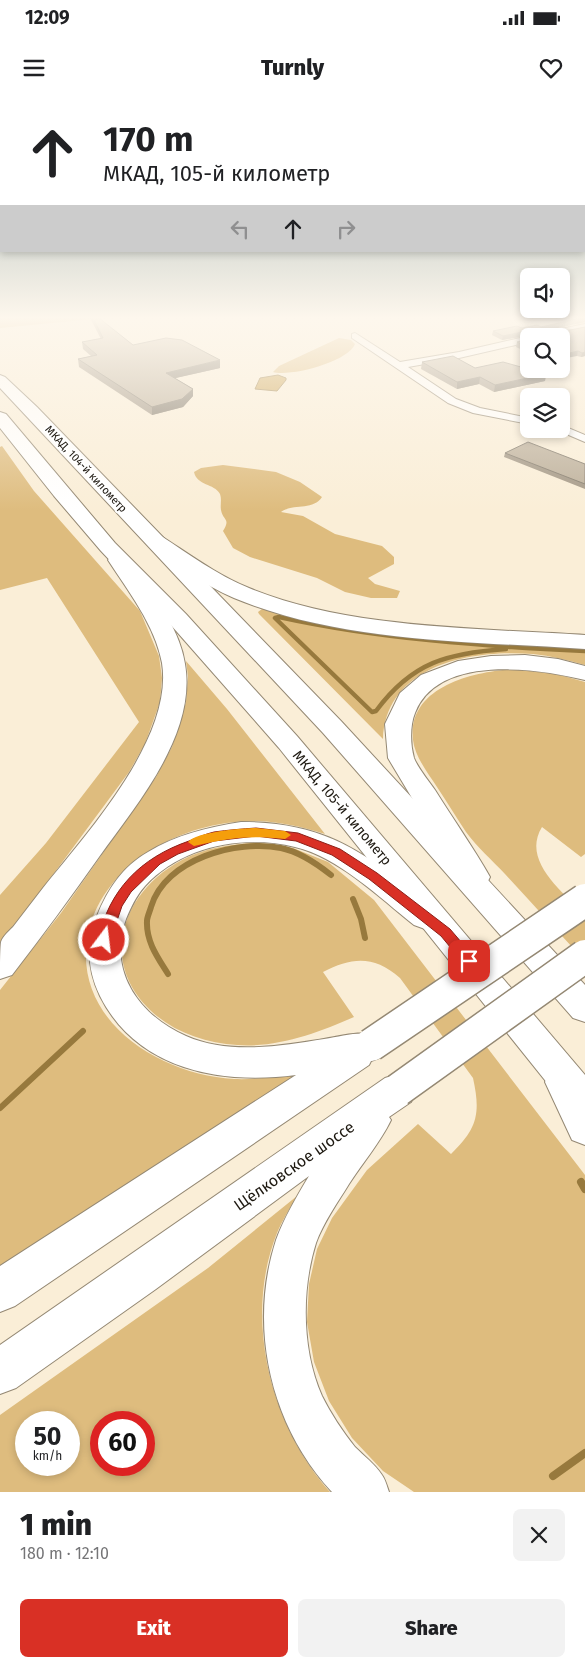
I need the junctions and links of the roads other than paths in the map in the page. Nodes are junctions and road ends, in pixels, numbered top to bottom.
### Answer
1 (1, 381) edge
2 (423, 381) edge
3 (0, 417) edge
4 (520, 419) edge
5 (570, 432) edge
6 (585, 439) edge
7 (150, 537) junction
8 (108, 546) junction
9 (585, 642) edge
10 (585, 673) edge
11 (585, 900) edge
12 (496, 910) junction
13 (445, 932) junction
14 (585, 956) edge
15 (0, 966) edge
16 (585, 1008) edge
17 (369, 1046) junction
18 (553, 1063) junction
19 (394, 1094) junction
20 (585, 1102) edge
21 (585, 1128) edge
22 (0, 1291) edge
23 (0, 1372) edge
24 (365, 1492) edge

1 - 7 main road, МКАД, 104-й километр
2 - 4 street
3 - 8 main road
5 - 6 street
7 - 9 main road
7 - 12 main road
8 - 13 main road, МКАД, 105-й километр
8 - 15 main road
10 - 12 main road
11 - 17 main road, bridge
12 - 16 main road
13 - 17 main road
13 - 18 main road, МКАД, 105-й километр
14 - 19 main road, Щёлковское шоссе, bridge
17 - 22 main road
18 - 20 main road, МКАД, 105-й километр
18 - 21 main road
19 - 23 main road, Щёлковское шоссе
19 - 24 main road

